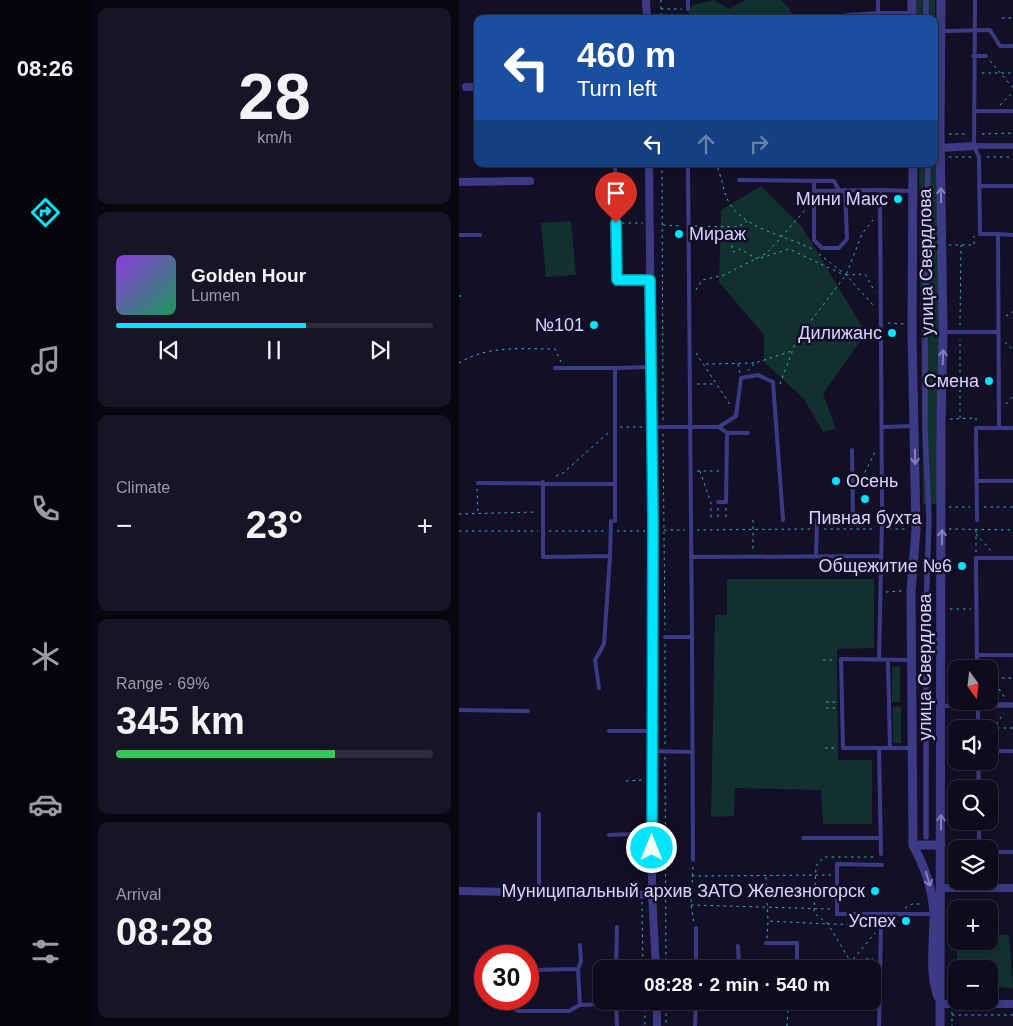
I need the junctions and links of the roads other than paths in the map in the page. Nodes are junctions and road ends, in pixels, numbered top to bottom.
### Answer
1 (647, 0) edge
2 (688, 0) edge
3 (878, 0) edge
4 (912, 0) edge
5 (926, 0) edge
6 (941, 0) edge
7 (975, 0) edge
8 (688, 9) road end
9 (878, 13) junction
10 (647, 15) edge
11 (845, 15) edge
12 (901, 15) edge
13 (912, 15) edge
14 (926, 15) edge
15 (975, 30) junction
16 (943, 31) junction
17 (1013, 46) edge
18 (973, 56) junction
19 (986, 56) road end
20 (974, 110) junction
21 (1013, 111) edge
22 (938, 128) edge
23 (974, 146) junction
24 (1013, 146) edge
25 (938, 148) edge
26 (615, 167) edge
27 (649, 167) edge
28 (689, 167) edge
29 (913, 167) edge
30 (929, 167) edge
31 (938, 167) edge
32 (739, 180) dead end
33 (530, 181) dead end
34 (814, 181) junction
35 (459, 182) edge
36 (979, 186) junction
37 (1013, 186) edge
38 (839, 190) junction
39 (845, 190) junction
40 (880, 190) junction
41 (814, 191) junction
42 (913, 191) junction
43 (998, 234) junction
44 (459, 235) edge
45 (480, 235) dead end
46 (1013, 235) edge
47 (650, 280) junction
48 (943, 332) junction
49 (999, 332) junction
50 (651, 367) junction
51 (555, 368) dead end
52 (615, 368) junction
53 (915, 426) junction
54 (648, 427) junction
55 (690, 427) junction
56 (719, 427) junction
57 (881, 427) junction
58 (999, 428) junction
59 (1013, 428) edge
60 (727, 433) junction
61 (748, 433) dead end
62 (852, 450) dead end
63 (976, 481) junction
64 (1013, 481) edge
65 (543, 482) junction
66 (479, 483) road end
67 (615, 484) junction
68 (718, 504) road end
69 (882, 505) dead end
70 (882, 519) dead end
71 (783, 520) dead end
72 (817, 520) dead end
73 (853, 520) dead end
74 (977, 520) road end
75 (610, 556) junction
76 (816, 556) junction
77 (881, 556) junction
78 (691, 558) junction
79 (1013, 558) edge
80 (665, 637) road end
81 (692, 637) junction
82 (977, 655) junction
83 (1013, 655) edge
84 (879, 660) junction
85 (888, 660) junction
86 (912, 660) junction
87 (977, 660) edge
88 (599, 688) dead end
89 (998, 704) edge
90 (948, 705) edge
91 (1011, 705) edge
92 (941, 706) junction
93 (459, 710) edge
94 (528, 712) dead end
95 (609, 731) dead end
96 (653, 731) junction
97 (879, 748) junction
98 (890, 748) junction
99 (912, 748) junction
100 (652, 751) junction
101 (998, 751) edge
102 (1013, 751) edge
103 (693, 752) junction
104 (539, 814) dead end
105 (652, 832) junction
106 (609, 834) dead end
107 (926, 837) dead end
108 (803, 838) dead end
109 (881, 838) junction
110 (941, 844) junction
111 (913, 845) junction
112 (998, 852) edge
113 (1013, 852) edge
114 (881, 854) dead end
115 (693, 860) road end
116 (882, 865) dead end
117 (942, 888) junction
118 (1013, 888) edge
119 (459, 891) edge
120 (539, 893) junction
121 (652, 895) junction
122 (894, 914) junction
123 (934, 914) junction
124 (617, 927) dead end
125 (695, 928) road end
126 (767, 944) road end
127 (580, 945) dead end
128 (738, 946) dead end
129 (617, 960) edge
130 (656, 960) edge
131 (696, 960) edge
132 (739, 960) edge
133 (797, 960) edge
134 (578, 969) junction
135 (539, 970) edge
136 (593, 1004) edge
137 (941, 1004) junction
138 (1013, 1004) edge
139 (580, 1005) junction
140 (517, 1010) edge
141 (616, 1010) edge
142 (657, 1010) edge
143 (696, 1010) edge
144 (617, 1026) edge
145 (657, 1026) edge
146 (695, 1026) edge
147 (879, 1026) edge
148 (940, 1026) edge

1 - 10 street
2 - 8 lane
3 - 9 lane
4 - 13 street
5 - 14 street
6 - 16 street, улица Свердлова
7 - 15 lane
9 - 11 lane
9 - 12 lane
15 - 16 lane
15 - 17 lane
15 - 18 lane
16 - 22 street, улица Свердлова
18 - 19 lane
18 - 20 lane
20 - 21 lane
20 - 23 lane
23 - 24 street
23 - 25 street
23 - 36 lane
26 - 47 lane
27 - 47 street
28 - 55 lane
29 - 42 street, улица Свердлова
30 - 107 street
48 -> 31 street, улица Свердлова
32 - 34 lane
33 - 35 street
34 - 38 lane
34 - 41 lane
36 - 37 lane
36 - 43 lane
38 - 39 lane
38 - 41 lane
39 - 40 lane
39 - 41 lane
40 - 42 lane
40 - 57 lane
42 - 53 street, улица Свердлова
43 - 46 lane
43 - 49 lane
44 - 45 lane
47 - 50 street
48 - 49 lane
92 -> 48 street, улица Свердлова
49 - 58 lane
50 - 52 lane
50 - 54 street
51 - 52 lane
52 - 67 lane
53 - 57 lane
53 -> 86 street, улица Свердлова
54 - 55 lane
54 - 96 street
55 - 56 lane
55 - 78 lane
56 - 60 lane
56 - 71 lane
57 - 69 lane
58 - 59 lane
58 - 63 lane
60 - 61 lane
60 - 68 lane
62 - 73 lane
63 - 64 lane
63 - 74 lane
65 - 66 lane
65 - 67 lane
65 - 75 lane
67 - 75 lane
70 - 77 lane
72 - 76 lane
75 - 88 lane
76 - 77 lane
76 - 78 lane
77 - 84 lane
78 - 81 lane
79 - 82 lane
80 - 81 lane
81 - 103 lane
82 - 83 lane
82 - 87 lane
84 - 85 lane
84 - 97 lane
85 - 86 lane
85 - 98 lane
86 - 99 street, улица Свердлова
89 - 91 street
90 - 92 lane
110 -> 92 street, улица Свердлова
93 - 94 lane
95 - 96 lane
96 - 100 street
97 - 98 lane
97 - 109 lane
98 - 99 lane
99 - 111 street, улица Свердлова
100 - 103 lane
100 - 105 street
101 - 102 lane
103 - 115 lane
104 - 120 lane
105 - 106 lane
105 - 121 street
108 - 109 lane
109 - 114 lane
110 - 111 street
110 - 117 street, улица Свердлова
111 -> 123 street, улица Свердлова
112 - 113 lane
116 - 122 lane
117 - 118 street
117 - 137 street, улица Свердлова
119 - 120 street
120 - 121 street
121 - 130 street
122 - 123 lane
122 - 147 lane
123 - 137 street, улица Свердлова
124 - 129 lane
125 - 131 lane
126 - 133 lane
127 - 134 lane
128 - 132 lane
134 - 135 lane
134 - 139 lane
136 - 139 lane
137 - 138 street
137 - 148 street, улица Свердлова
139 - 140 lane
141 - 144 lane
142 - 145 street
143 - 146 lane

